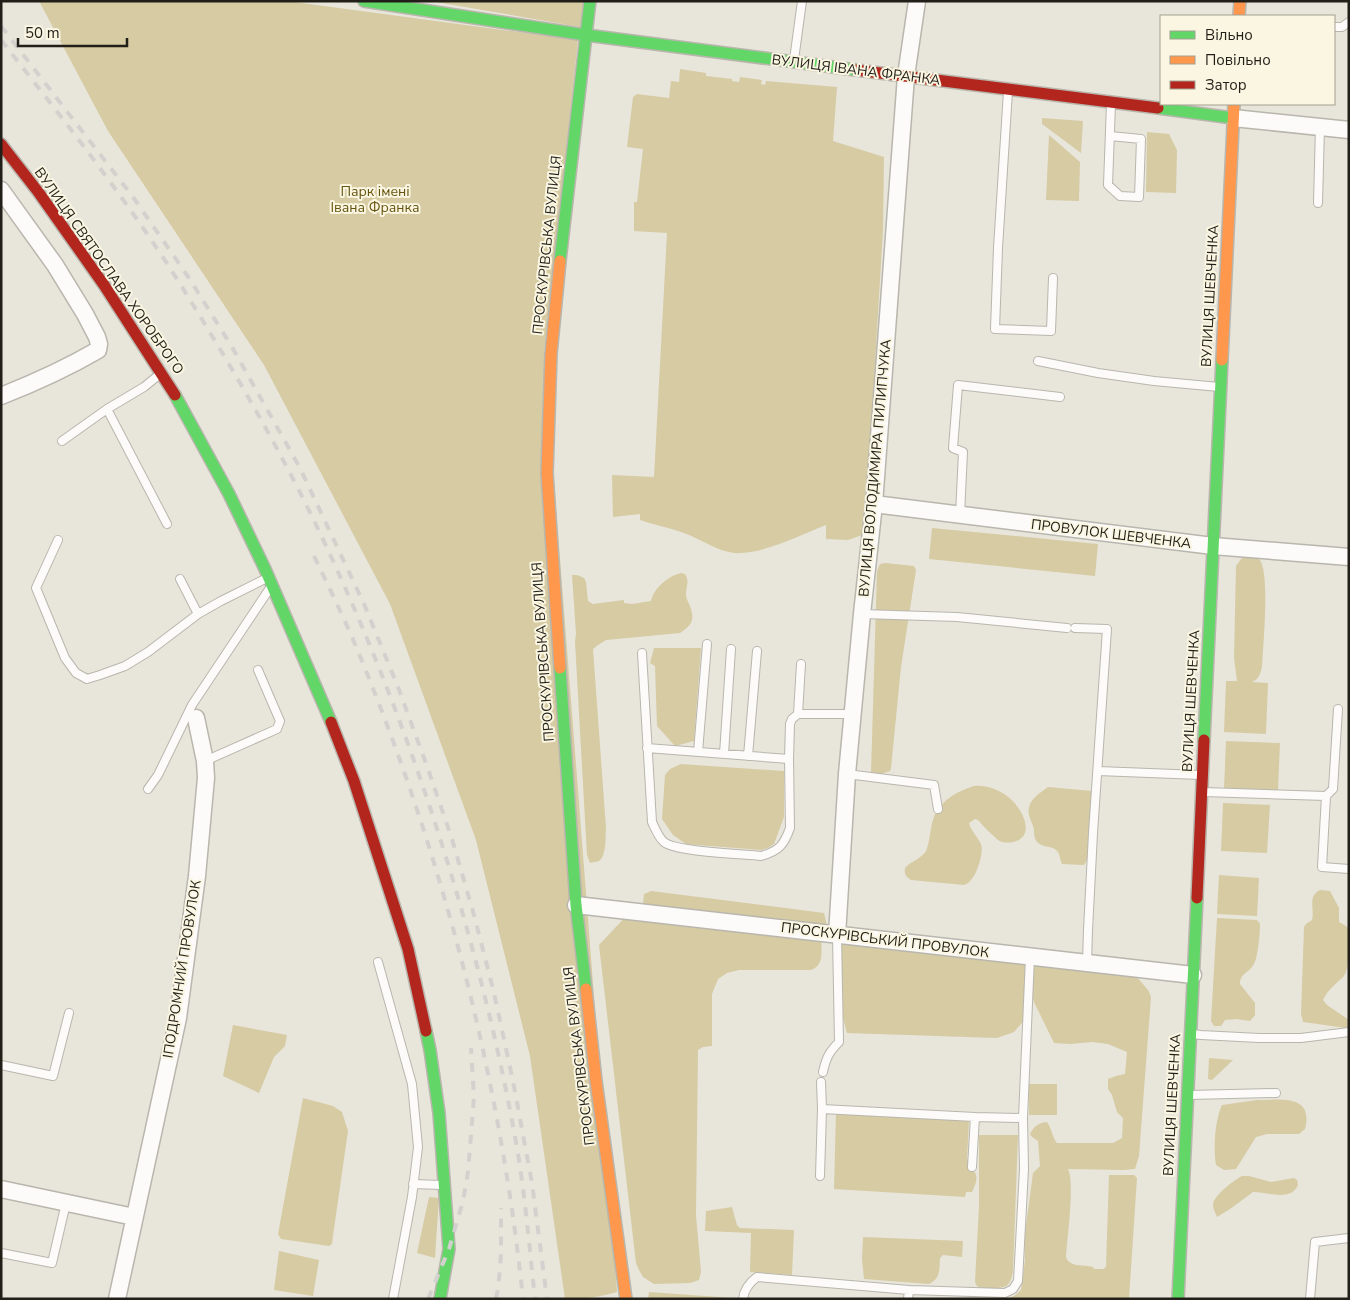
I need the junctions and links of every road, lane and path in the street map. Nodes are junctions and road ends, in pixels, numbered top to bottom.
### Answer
1 (364, 1) edge
2 (590, 1) edge
3 (802, 1) edge
4 (917, 1) edge
5 (1240, 1) edge
6 (432, 6) edge
7 (1239, 15) edge
8 (1349, 22) edge
9 (1335, 27) edge
10 (586, 35) junction
11 (794, 62) junction
12 (906, 76) junction
13 (1008, 89) junction
14 (1111, 102) junction
15 (1234, 111) edge
16 (1320, 127) junction
17 (1349, 130) edge
18 (1110, 136) junction
19 (1, 144) edge
20 (1, 190) edge
21 (1318, 203) dead end
22 (1053, 278) dead end
23 (1038, 361) dead end
24 (162, 372) junction
25 (1221, 387) junction
26 (1, 396) edge
27 (1060, 397) dead end
28 (107, 409) junction
29 (62, 441) dead end
30 (874, 504) junction
31 (960, 515) junction
32 (167, 524) dead end
33 (58, 540) dead end
34 (1213, 546) junction
35 (1349, 557) edge
36 (180, 579) dead end
37 (270, 581) junction
38 (198, 614) junction
39 (862, 614) junction
40 (707, 644) dead end
41 (731, 649) dead end
42 (757, 651) dead end
43 (642, 653) dead end
44 (801, 664) dead end
45 (258, 670) dead end
46 (1338, 709) dead end
47 (194, 712) junction
48 (798, 714) junction
49 (852, 714) junction
50 (647, 748) junction
51 (698, 752) junction
52 (724, 754) junction
53 (748, 756) junction
54 (788, 759) junction
55 (205, 761) junction
56 (1098, 770) junction
57 (847, 774) junction
58 (1202, 775) junction
59 (148, 789) dead end
60 (1202, 792) junction
61 (1326, 796) junction
62 (938, 810) dead end
63 (1349, 869) edge
64 (576, 905) junction
65 (838, 935) junction
66 (1030, 957) junction
67 (378, 962) dead end
68 (1087, 963) junction
69 (1193, 976) junction
70 (69, 1013) dead end
71 (1349, 1032) edge
72 (1190, 1033) junction
73 (1, 1065) edge
74 (823, 1072) dead end
75 (822, 1082) dead end
76 (1276, 1093) dead end
77 (1187, 1095) junction
78 (822, 1109) junction
79 (975, 1117) junction
80 (1023, 1118) junction
81 (972, 1167) dead end
82 (820, 1176) dead end
83 (413, 1184) junction
84 (446, 1186) junction
85 (1, 1189) edge
86 (66, 1203) junction
87 (134, 1217) junction
88 (1349, 1238) edge
89 (1, 1253) edge
90 (909, 1290) junction
91 (117, 1299) edge
92 (392, 1299) edge
93 (440, 1299) edge
94 (626, 1299) edge
95 (743, 1299) edge
96 (908, 1299) edge
97 (1178, 1299) edge
98 (1310, 1299) edge

1 - 6 main road, ВУЛИЦЯ ІВАНА ФРАНКА
2 - 10 main road, ПРОСКУРІВСЬКА ВУЛИЦЯ
3 - 11 lane
4 - 12 street, ВУЛИЦЯ ВОЛОДИМИРА ПИЛИПЧУКА
5 - 7 main road
6 - 10 main road, ВУЛИЦЯ ІВАНА ФРАНКА
8 - 9 lane
10 - 11 main road, ВУЛИЦЯ ІВАНА ФРАНКА
10 - 64 main road, ПРОСКУРІВСЬКА ВУЛИЦЯ
11 - 12 main road, ВУЛИЦЯ ІВАНА ФРАНКА
12 - 13 main road, ВУЛИЦЯ ІВАНА ФРАНКА
12 - 30 street, ВУЛИЦЯ ВОЛОДИМИРА ПИЛИПЧУКА
13 - 14 main road, ВУЛИЦЯ ІВАНА ФРАНКА
13 - 22 lane
14 - 15 main road, ВУЛИЦЯ ІВАНА ФРАНКА
14 - 18 lane
15 - 16 street, ВУЛИЦЯ ІВАНА ФРАНКА
15 - 25 main road, ВУЛИЦЯ ШЕВЧЕНКА
16 - 17 street, ВУЛИЦЯ ІВАНА ФРАНКА
16 - 21 lane
18 - 18 lane
19 - 24 main road, ВУЛИЦЯ СВЯТОСЛАВА ХОРОБРОГО
20 - 26 street
23 - 25 lane
24 - 28 lane
24 - 37 main road, ВУЛИЦЯ СВЯТОСЛАВА ХОРОБРОГО
25 - 34 main road, ВУЛИЦЯ ШЕВЧЕНКА
27 - 31 lane
28 - 29 lane
28 - 32 lane
30 - 31 street, ПРОВУЛОК ШЕВЧЕНКА
30 - 39 street, ВУЛИЦЯ ВОЛОДИМИРА ПИЛИПЧУКА
31 - 34 street, ПРОВУЛОК ШЕВЧЕНКА
33 - 38 lane
34 - 35 street, ПРОВУЛОК ШЕВЧЕНКА
34 - 58 main road, ВУЛИЦЯ ШЕВЧЕНКА
36 - 38 lane
37 - 38 lane
37 - 47 lane
37 - 84 main road, ВУЛИЦЯ СВЯТОСЛАВА ХОРОБРОГО
39 - 49 street, ВУЛИЦЯ ВОЛОДИМИРА ПИЛИПЧУКА
39 - 56 lane
40 - 51 lane
41 - 52 lane
42 - 53 lane
43 - 50 lane
44 - 48 lane
45 - 55 lane
46 - 61 lane
47 - 55 street, ІПОДРОМНИЙ ПРОВУЛОК
47 - 59 lane
48 - 49 lane
48 - 54 lane
49 - 57 street, ВУЛИЦЯ ВОЛОДИМИРА ПИЛИПЧУКА
50 - 51 lane
50 - 54 lane
51 - 52 lane
52 - 53 lane
53 - 54 lane
55 - 87 street, ІПОДРОМНИЙ ПРОВУЛОК
56 - 58 lane
56 - 68 lane
57 - 62 lane
57 - 65 street, ВУЛИЦЯ ВОЛОДИМИРА ПИЛИПЧУКА
58 - 60 main road, ВУЛИЦЯ ШЕВЧЕНКА
60 - 61 lane
60 - 69 main road, ВУЛИЦЯ ШЕВЧЕНКА
61 - 63 lane
64 - 65 street, ПРОСКУРІВСЬКИЙ ПРОВУЛОК
64 - 94 main road, ПРОСКУРІВСЬКА ВУЛИЦЯ
65 - 66 street, ПРОСКУРІВСЬКИЙ ПРОВУЛОК
65 - 74 lane
66 - 68 street, ПРОСКУРІВСЬКИЙ ПРОВУЛОК
66 - 80 lane
67 - 83 lane
68 - 69 street, ПРОСКУРІВСЬКИЙ ПРОВУЛОК
69 - 72 main road, ВУЛИЦЯ ШЕВЧЕНКА
70 - 73 lane
71 - 72 lane
72 - 77 main road, ВУЛИЦЯ ШЕВЧЕНКА
75 - 78 lane
76 - 77 lane
77 - 97 main road, ВУЛИЦЯ ШЕВЧЕНКА
78 - 79 lane
78 - 82 lane
79 - 80 lane
79 - 81 lane
80 - 90 lane
83 - 84 lane
83 - 92 lane
84 - 93 main road, ВУЛИЦЯ СВЯТОСЛАВА ХОРОБРОГО
85 - 86 street
86 - 87 street
86 - 89 lane
87 - 91 street, ІПОДРОМНИЙ ПРОВУЛОК
88 - 98 lane
90 - 95 lane
90 - 96 lane

